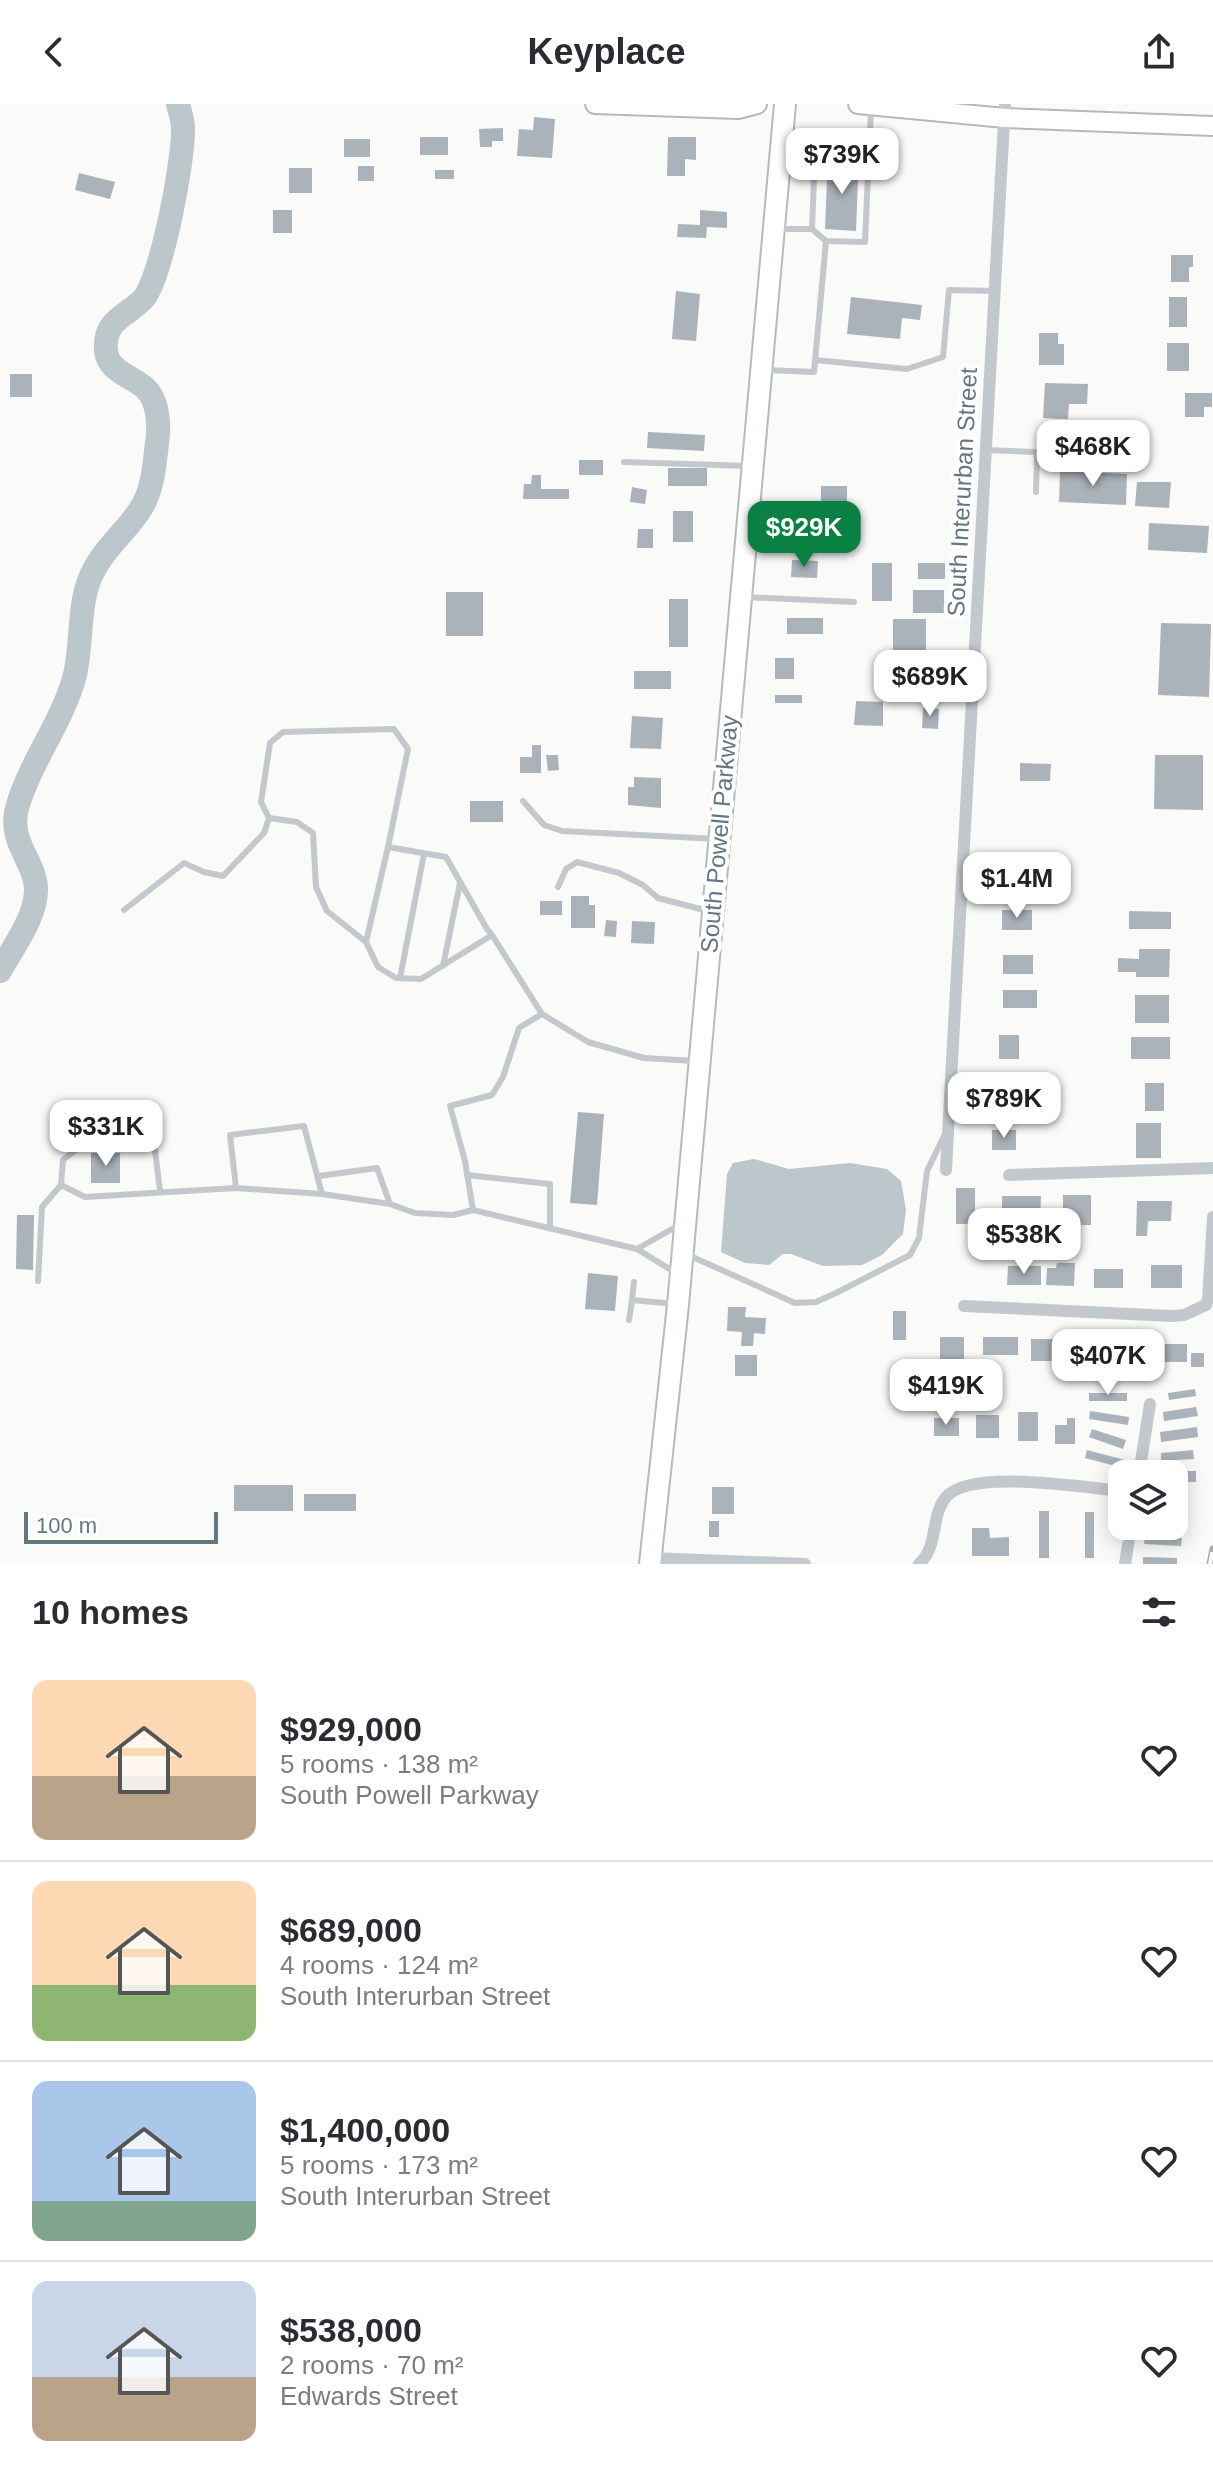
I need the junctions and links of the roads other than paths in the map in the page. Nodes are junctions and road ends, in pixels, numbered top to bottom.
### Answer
1 (595, 104) edge
2 (757, 104) edge
3 (785, 104) edge
4 (872, 105) edge
5 (1005, 111) edge
6 (1213, 126) edge
7 (870, 140) junction
8 (774, 229) junction
9 (812, 229) junction
10 (826, 241) junction
11 (995, 291) junction
12 (815, 360) junction
13 (761, 370) junction
14 (986, 450) junction
15 (1037, 452) junction
16 (1082, 454) dead end
17 (624, 462) dead end
18 (753, 466) junction
19 (1036, 492) dead end
20 (741, 597) junction
21 (854, 602) dead end
22 (523, 801) dead end
23 (269, 818) junction
24 (717, 839) junction
25 (388, 847) junction
26 (424, 854) junction
27 (460, 883) junction
28 (558, 887) dead end
29 (124, 910) dead end
30 (711, 912) junction
31 (492, 935) junction
32 (366, 942) junction
33 (443, 966) junction
34 (400, 978) junction
35 (542, 1014) junction
36 (698, 1061) junction
37 (948, 1130) junction
38 (1213, 1168) edge
39 (946, 1170) dead end
40 (467, 1175) junction
41 (1009, 1175) dead end
42 (319, 1176) junction
43 (61, 1185) junction
44 (236, 1188) junction
45 (160, 1191) junction
46 (322, 1194) junction
47 (390, 1204) junction
48 (473, 1210) junction
49 (1213, 1217) edge
50 (685, 1221) junction
51 (550, 1228) junction
52 (637, 1249) junction
53 (682, 1252) junction
54 (679, 1274) junction
55 (38, 1281) dead end
56 (634, 1282) dead end
57 (632, 1300) junction
58 (678, 1305) junction
59 (964, 1306) dead end
60 (629, 1320) dead end
61 (1150, 1404) dead end
62 (1141, 1460) edge
63 (1108, 1490) edge
64 (1129, 1540) edge
65 (650, 1561) edge
66 (805, 1564) edge
67 (919, 1564) edge
68 (1125, 1564) edge

1 - 2 main road
3 - 8 main road, South Powell Parkway
4 - 5 main road
4 - 7 lane
5 - 6 main road
5 - 11 street, South Interurban Street
7 - 9 lane
7 - 10 lane
8 - 9 lane
8 - 13 main road, South Powell Parkway
9 - 10 lane
10 - 12 lane
11 - 12 lane
11 - 14 street, South Interurban Street
12 - 13 lane
13 - 18 main road, South Powell Parkway
14 - 15 lane
14 - 37 street, South Interurban Street
15 - 16 lane
15 - 19 lane
17 - 18 lane
18 - 20 main road, South Powell Parkway
20 - 21 lane
20 - 24 main road, South Powell Parkway
22 - 24 lane
23 - 25 lane
23 - 29 lane
23 - 32 lane
24 - 30 main road, South Powell Parkway
25 - 26 lane
25 - 32 lane
26 - 27 lane
26 - 34 lane
27 - 31 lane
27 - 33 lane
28 - 30 lane
30 - 36 main road, South Powell Parkway
31 - 33 lane
31 - 35 lane
32 - 34 lane
33 - 34 lane
35 - 36 lane
35 - 40 lane
36 - 50 main road, South Powell Parkway
37 - 39 street, South Interurban Street
37 - 53 lane
38 - 41 street
40 - 48 lane
40 - 51 lane
42 - 44 lane
42 - 46 lane
42 - 47 lane
43 - 45 lane
43 - 45 lane
43 - 55 lane
44 - 45 lane
44 - 46 lane
46 - 47 lane
47 - 48 lane
48 - 51 lane
49 - 59 street
50 - 52 lane
50 - 53 main road, South Powell Parkway
51 - 52 lane
52 - 54 lane
53 - 54 main road, South Powell Parkway
54 - 58 main road, South Powell Parkway
56 - 57 lane
57 - 58 lane
57 - 60 lane
58 - 65 main road, South Powell Parkway
61 - 62 street
63 - 67 street
64 - 68 street
65 - 66 street

